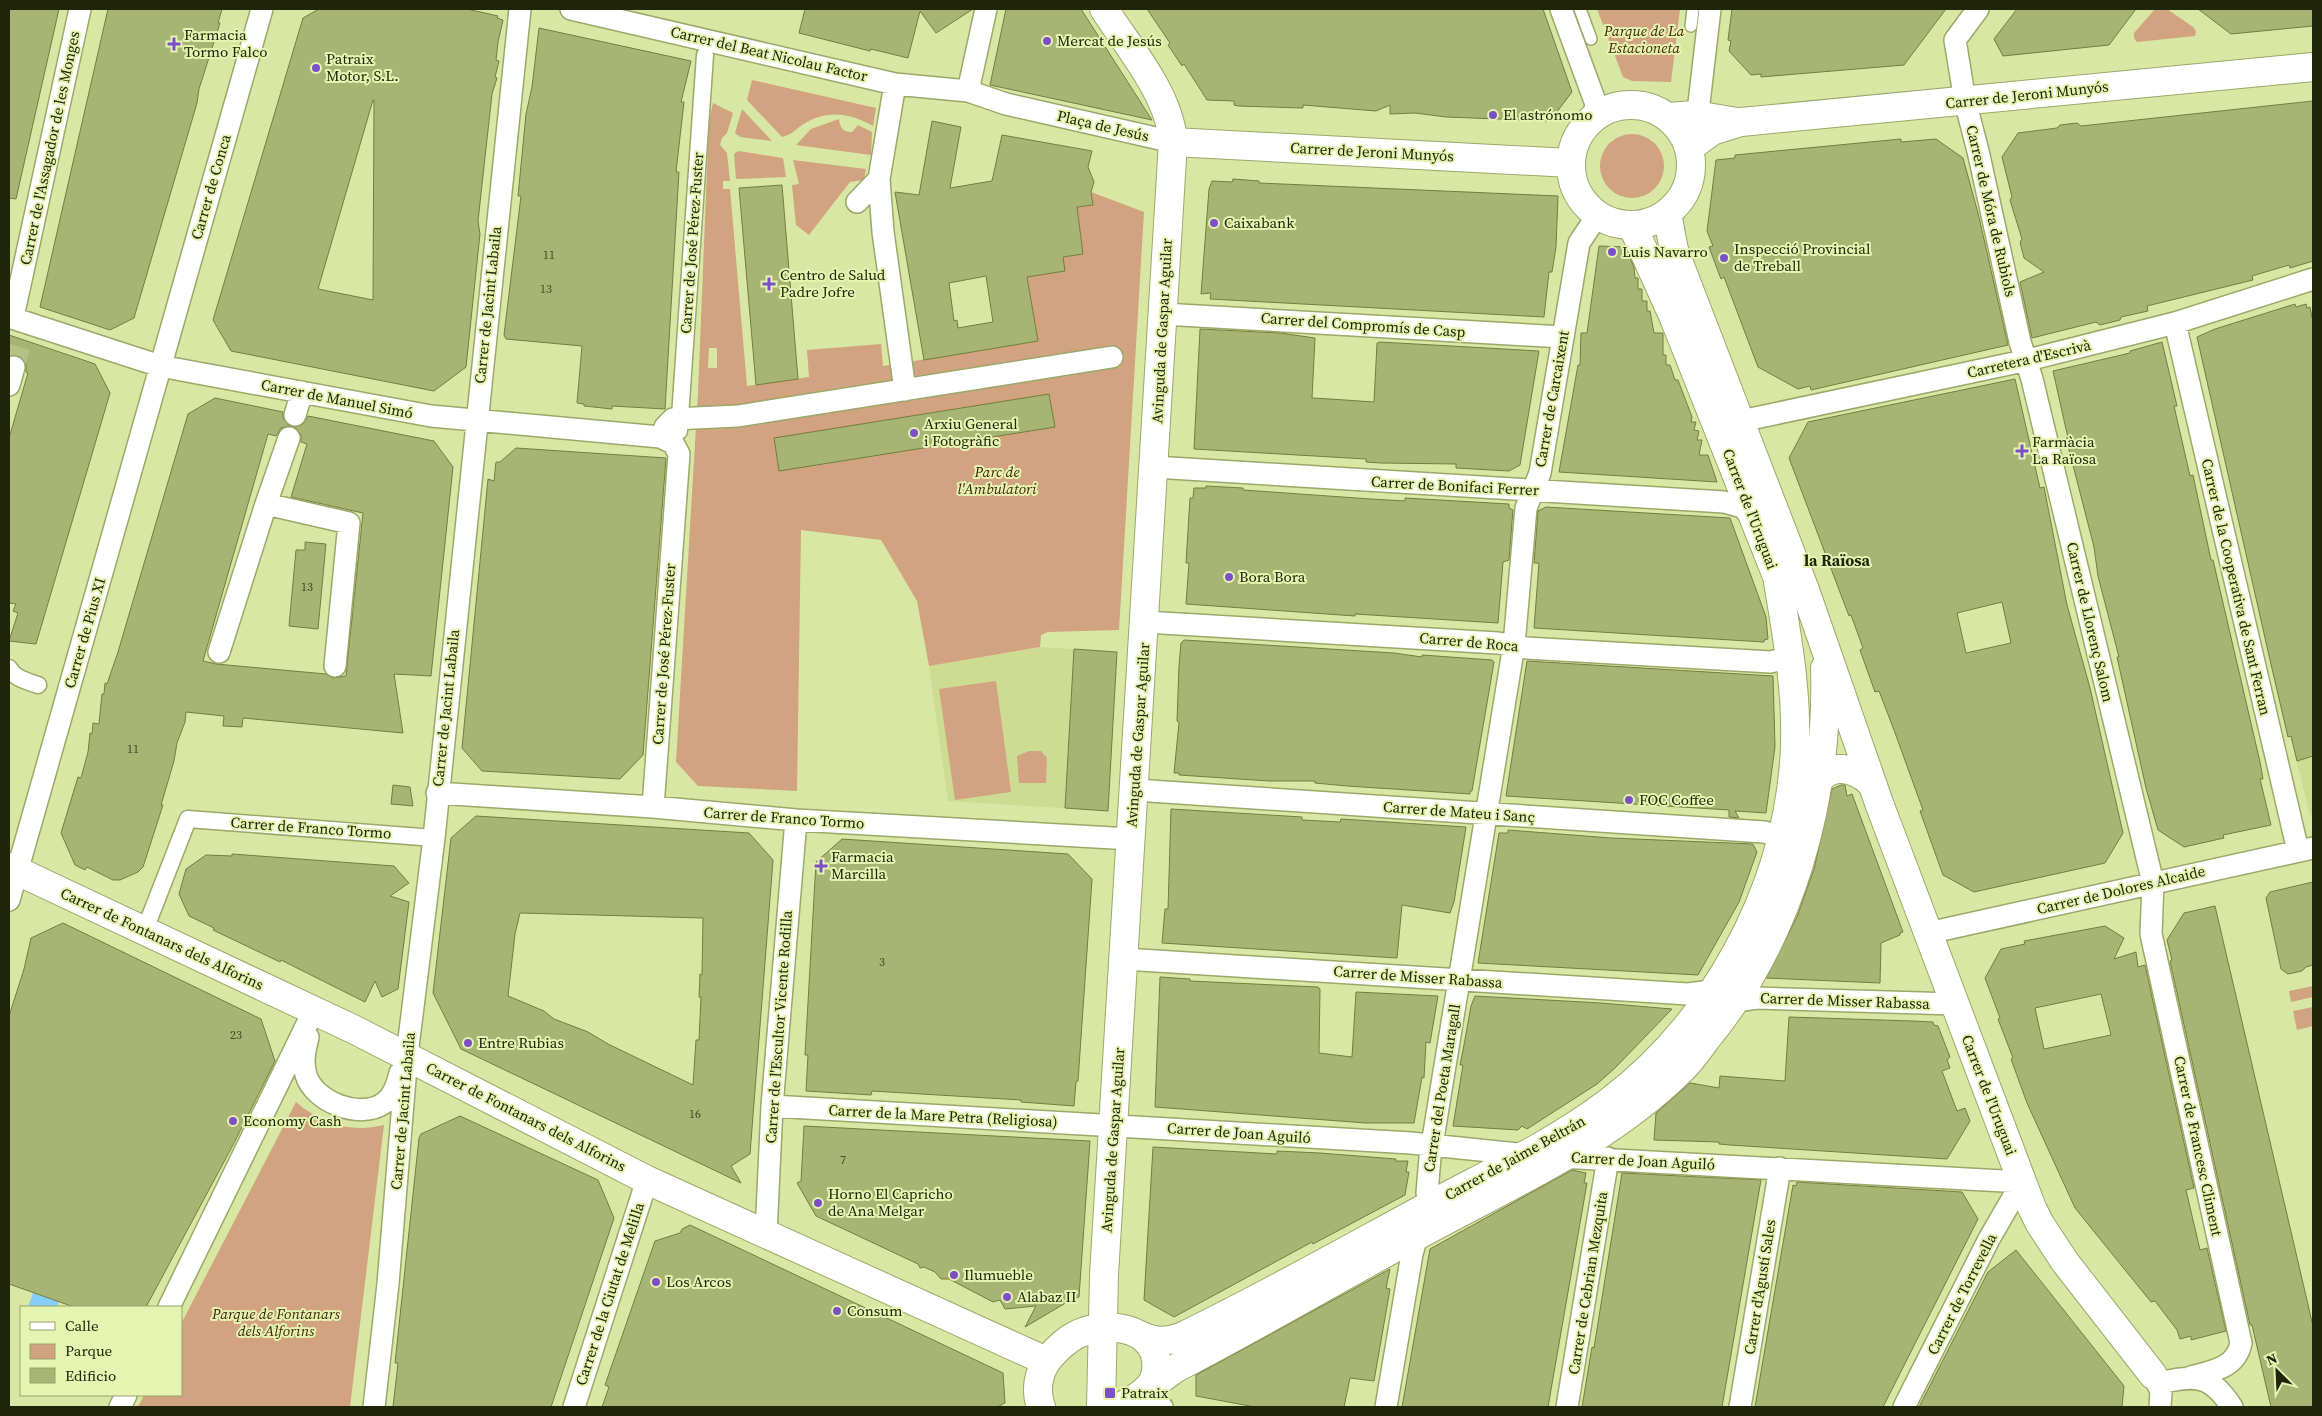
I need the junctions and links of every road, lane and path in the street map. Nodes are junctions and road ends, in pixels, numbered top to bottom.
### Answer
1 (80, 9) edge
2 (262, 9) edge
3 (520, 9) edge
4 (571, 9) edge
5 (986, 9) edge
6 (1104, 9) edge
7 (1561, 9) edge
8 (1580, 9) edge
9 (1693, 9) edge
10 (1710, 9) edge
11 (1978, 9) edge
12 (1691, 26) dead end
13 (1590, 38) dead end
14 (705, 55) dead end
15 (2313, 67) edge
16 (895, 84) junction
17 (968, 91) junction
18 (1965, 101) junction
19 (1695, 115) junction
20 (1668, 117) junction
21 (1593, 118) junction
22 (1741, 122) junction
23 (1173, 142) junction
24 (1688, 145) junction
25 (1570, 163) junction
26 (879, 179) junction
27 (857, 202) dead end
28 (1667, 213) junction
29 (1597, 216) junction
30 (1632, 225) junction
31 (2313, 278) edge
32 (1163, 314) junction
33 (18, 324) edge
34 (2175, 324) junction
35 (1563, 337) junction
36 (1112, 357) dead end
37 (2028, 360) junction
38 (160, 366) junction
39 (905, 390) junction
40 (302, 392) junction
41 (295, 415) dead end
42 (476, 420) junction
43 (1741, 421) junction
44 (674, 432) junction
45 (288, 438) dead end
46 (1154, 467) junction
47 (1532, 491) junction
48 (266, 504) junction
49 (1752, 516) junction
50 (1778, 582) junction
51 (1145, 622) junction
52 (1514, 645) junction
53 (1824, 647) junction
54 (219, 652) dead end
55 (1789, 652) junction
56 (335, 666) dead end
57 (9, 668) edge
58 (38, 685) dead end
59 (1826, 694) junction
60 (1817, 783) junction
61 (1872, 785) junction
62 (1135, 790) junction
63 (437, 792) junction
64 (653, 807) junction
65 (1485, 814) junction
66 (796, 820) junction
67 (434, 838) junction
68 (1131, 839) junction
69 (1781, 841) junction
70 (2305, 849) edge
71 (13, 870) edge
72 (2153, 883) junction
73 (9, 900) edge
74 (144, 932) junction
75 (1928, 933) junction
76 (1124, 959) junction
77 (1460, 981) junction
78 (1723, 996) junction
79 (1955, 1004) junction
80 (314, 1010) junction
81 (407, 1055) junction
82 (772, 1106) junction
83 (1114, 1125) junction
84 (1432, 1145) junction
85 (1524, 1155) junction
86 (1565, 1157) junction
87 (1608, 1158) junction
88 (1780, 1168) junction
89 (647, 1180) junction
90 (2022, 1182) junction
91 (1436, 1202) junction
92 (766, 1234) junction
93 (1421, 1234) junction
94 (169, 1306) edge
95 (1104, 1328) junction
96 (1142, 1336) junction
97 (1046, 1361) junction
98 (2191, 1377) junction
99 (2156, 1379) junction
100 (1140, 1401) edge
101 (374, 1407) edge
102 (574, 1407) edge
103 (1041, 1407) edge
104 (1101, 1407) edge
105 (1386, 1407) edge
106 (1567, 1407) edge
107 (1740, 1407) edge
108 (1904, 1407) edge
109 (2160, 1407) edge
110 (2232, 1407) edge

1 - 33 street, Carrer de l'Assagador de les Monges
2 - 38 street, Carrer de Conca
3 - 42 street, Carrer de Jacint Labaila
4 - 16 street, Carrer del Beat Nicolau Factor
5 - 17 street
6 - 23 street, Plaça de Jesús
7 - 21 street
8 - 13 lane
9 - 12 lane
10 - 19 street
11 - 18 street, Carrer de Móra de Rubiols
14 - 44 street, Carrer de José Pérez-Fuster
15 - 18 street, Carrer de Jeroni Munyós
16 - 17 street, Carrer del Beat Nicolau Factor
16 - 26 street
17 - 23 street, Plaça de Jesús
18 - 22 street, Carrer de Jeroni Munyós
18 - 37 street, Carrer de Móra de Rubiols
19 - 20 street, Carrer de Jeroni Munyós
19 - 22 street, Carrer de Jeroni Munyós
19 - 24 street
20 - 21 street
20 - 24 street
21 - 25 street
22 - 24 street, Carrer de Jeroni Munyós
23 - 25 street, Carrer de Jeroni Munyós
23 - 32 street, Avinguda de Gaspar Aguilar
24 - 28 street
25 - 29 street
26 - 27 street
26 - 39 street
28 - 30 street
28 - 43 street, Carrer de l'Uruguai
29 - 30 street
29 - 35 street, Carrer de Carcaixent
30 - 49 street, Carrer de l'Uruguai
31 - 34 street, Carretera d'Escrivà
32 - 35 street, Carrer del Compromís de Casp
32 - 46 street, Avinguda de Gaspar Aguilar
33 - 38 street, Carrer de Manuel Simó
34 - 37 street, Carretera d'Escrivà
34 - 70 street, Carrer de la Cooperativa de Sant Ferran
35 - 47 street, Carrer de Carcaixent
36 - 39 street, Carrer de Manuel Simó
37 - 43 street, Carretera d'Escrivà
37 - 72 street, Carrer de Llorenç Salom
38 - 40 street, Carrer de Manuel Simó
38 - 71 street, Carrer de Pius XI
39 - 44 street, Carrer de Manuel Simó
40 - 41 street
40 - 42 street, Carrer de Manuel Simó
42 - 44 street, Carrer de Manuel Simó
42 - 63 street, Carrer de Jacint Labaila
43 - 53 street, Carrer de l'Uruguai
44 - 64 street, Carrer de José Pérez-Fuster
45 - 48 street
46 - 47 street, Carrer de Bonifaci Ferrer
46 - 51 street, Avinguda de Gaspar Aguilar
47 - 49 street, Carrer de Bonifaci Ferrer
47 - 52 street, Carrer de Carcaixent
48 - 54 street
48 - 56 street
49 - 50 street, Carrer de l'Uruguai
50 - 55 street, Carrer de Jaime Beltrán
50 - 59 street, Carrer de l'Uruguai
51 - 52 street, Carrer de Roca
51 - 62 street, Avinguda de Gaspar Aguilar
52 - 55 street, Carrer de Roca
52 - 65 street, Carrer del Poeta Maragall
53 - 59 street, Carrer de Jaime Beltrán
53 - 61 street, Carrer de l'Uruguai
55 - 69 street, Carrer de Jaime Beltrán
57 - 58 street
59 - 60 street, Carrer de Jaime Beltrán
59 - 61 street, Carrer de l'Uruguai
60 - 61 street
60 - 78 street, Carrer de Jaime Beltrán
61 - 75 street, Carrer de l'Uruguai
62 - 65 street, Carrer de Mateu i Sanç
62 - 68 street, Avinguda de Gaspar Aguilar
63 - 64 street, Carrer de Franco Tormo
63 - 67 street, Carrer de Jacint Labaila
64 - 66 street, Carrer de Franco Tormo
65 - 69 street, Carrer de Mateu i Sanç
65 - 77 street, Carrer del Poeta Maragall
66 - 68 street, Carrer de Franco Tormo
66 - 82 street, Carrer de l'Escultor Vicente Rodilla
67 - 74 street, Carrer de Franco Tormo
67 - 81 street, Carrer de Jacint Labaila
68 - 76 street, Avinguda de Gaspar Aguilar
69 - 78 street, Carrer de Jaime Beltrán
70 - 72 street, Carrer de Dolores Alcaide
71 - 73 street, Carrer de Pius XI
71 - 74 street, Carrer de Fontanars dels Alforins
72 - 75 street, Carrer de Dolores Alcaide
72 - 98 street, Carrer de Francesc Climent
74 - 80 street, Carrer de Fontanars dels Alforins
75 - 79 street, Carrer de l'Uruguai
76 - 77 street, Carrer de Misser Rabassa
76 - 83 street, Avinguda de Gaspar Aguilar
77 - 78 street, Carrer de Misser Rabassa
77 - 84 street, Carrer del Poeta Maragall
78 - 79 street, Carrer de Misser Rabassa
78 - 85 street, Carrer de Jaime Beltrán
78 - 86 street, Carrer de Jaime Beltrán
79 - 90 street, Carrer de l'Uruguai
80 - 81 street, Carrer de Fontanars dels Alforins
80 - 81 street
80 - 94 street
81 - 89 street, Carrer de Fontanars dels Alforins
81 - 101 street, Carrer de Jacint Labaila
82 - 83 street, Carrer de la Mare Petra (Religiosa)
82 - 92 street, Carrer de l'Escultor Vicente Rodilla
83 - 84 street, Carrer de Joan Aguiló
83 - 95 street, Avinguda de Gaspar Aguilar
84 - 85 street, Carrer de Joan Aguiló
84 - 91 street, Carrer del Poeta Maragall
85 - 86 street, Carrer de Joan Aguiló
85 - 91 street, Carrer de Jaime Beltrán
86 - 87 street, Carrer de Joan Aguiló
86 - 93 street, Carrer de Jaime Beltrán
87 - 88 street, Carrer de Joan Aguiló
87 - 106 street, Carrer de Cebrian Mezquita
88 - 90 street, Carrer de Joan Aguiló
88 - 107 street, Carrer d'Agustí Sales
89 - 92 street, Carrer de Fontanars dels Alforins
89 - 102 street, Carrer de la Ciutat de Melilla
90 - 99 street, Carrer de l'Uruguai
90 - 108 street, Carrer de Torrevella
91 - 96 street, Carrer de Jaime Beltrán
92 - 97 street, Carrer de Fontanars dels Alforins
93 - 100 street, Carrer de Jaime Beltrán
93 - 105 street
95 - 96 street
95 - 97 street
95 - 104 street, Avinguda de Gaspar Aguilar
96 - 100 street
97 - 103 street
98 - 99 street
98 - 110 street
99 - 109 street

